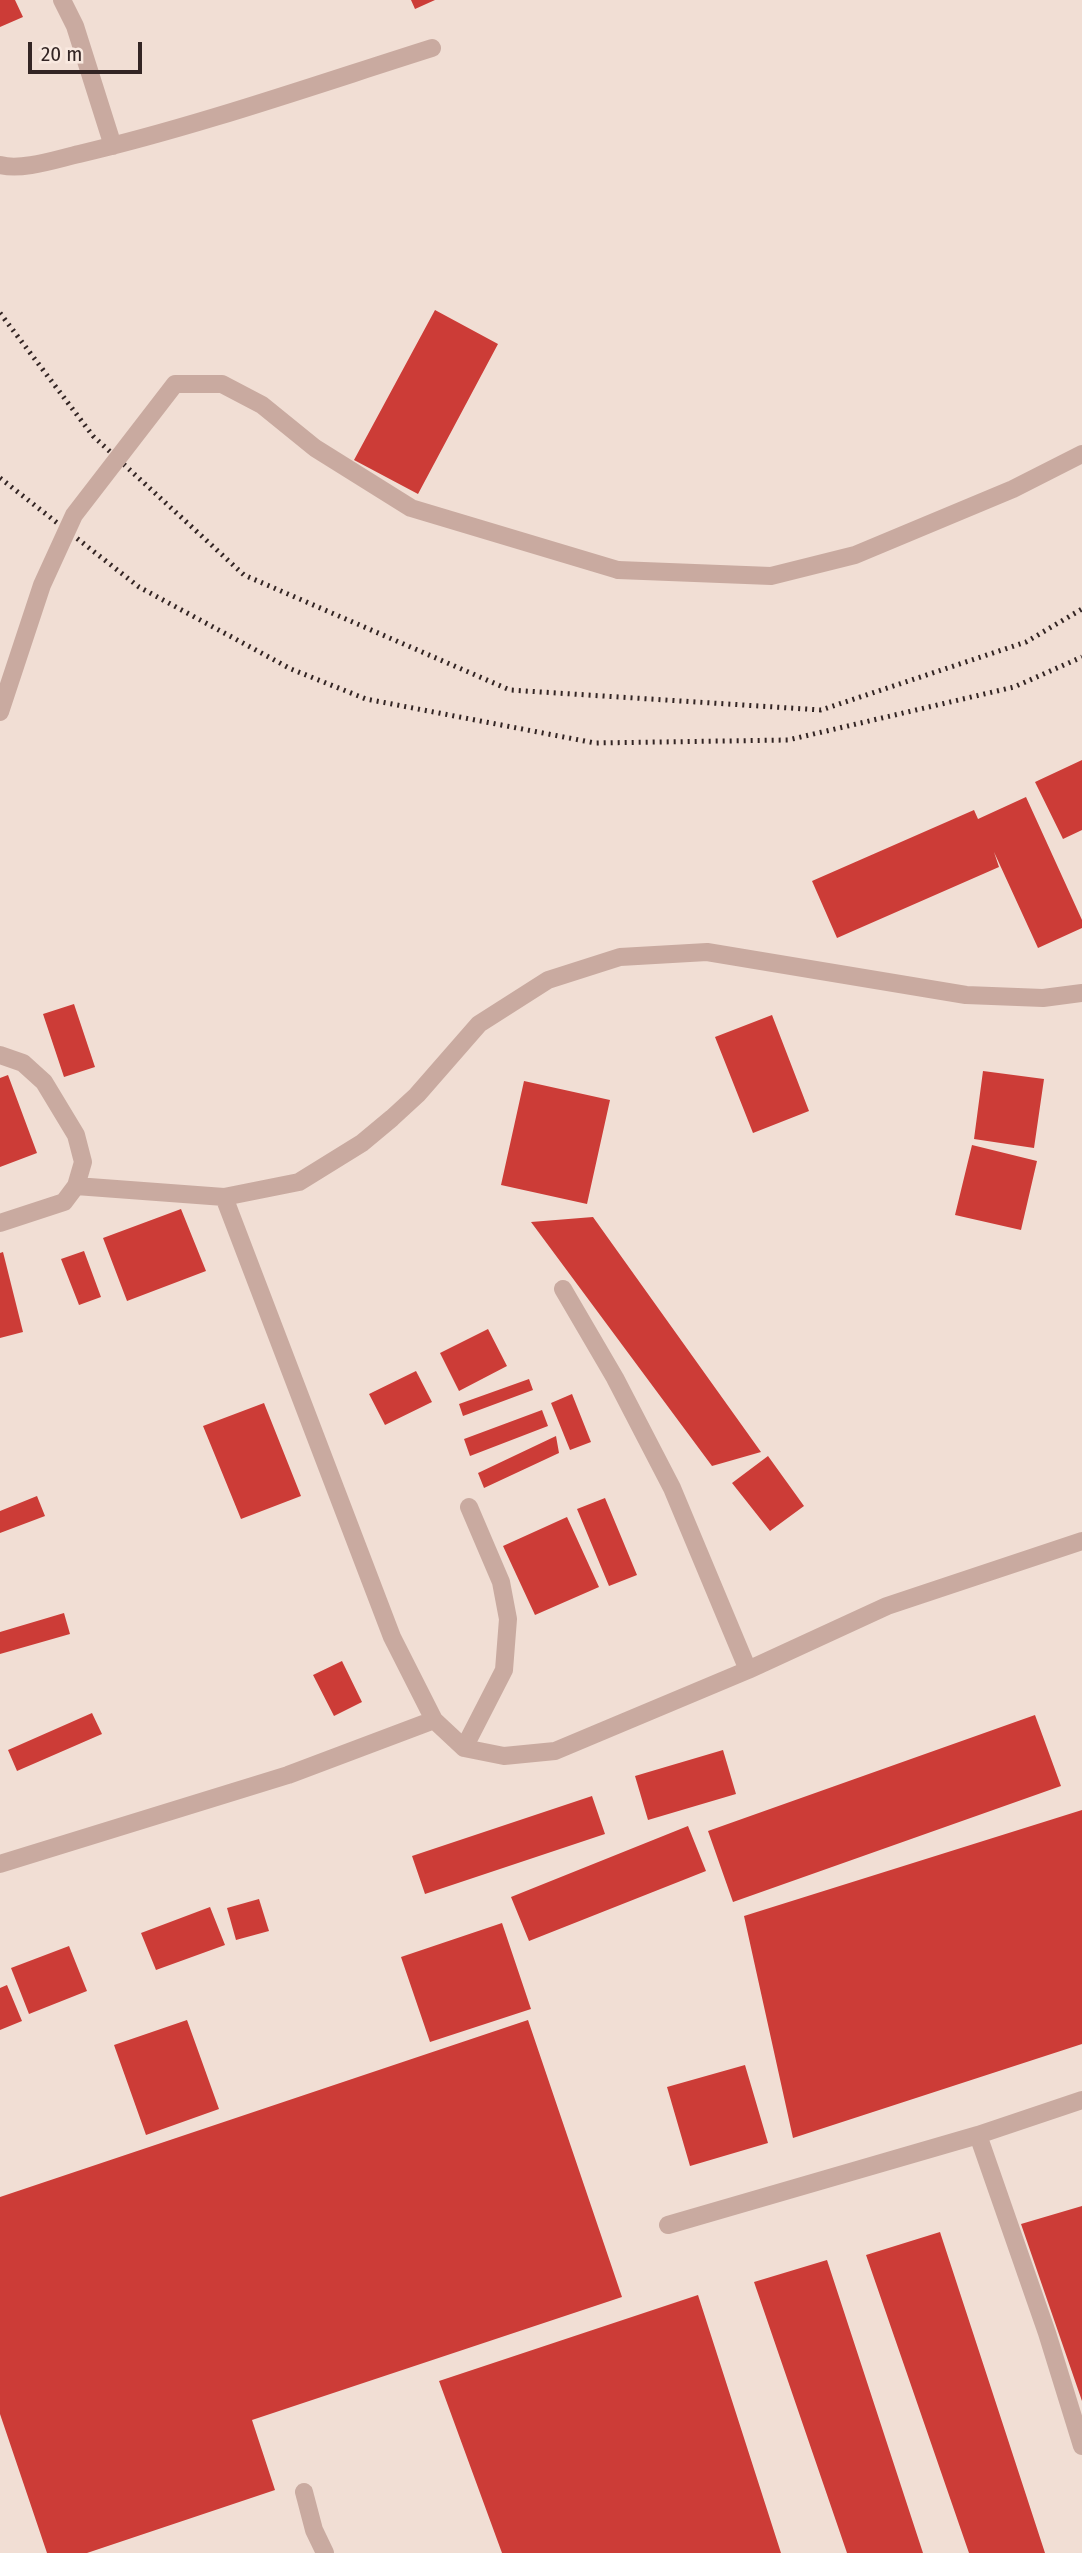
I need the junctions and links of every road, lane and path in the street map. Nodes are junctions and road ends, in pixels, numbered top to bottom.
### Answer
1 (62, 0) edge
2 (432, 48) dead end
3 (113, 146) junction
4 (0, 165) edge
5 (1082, 454) edge
6 (0, 712) edge
7 (1082, 993) edge
8 (0, 1055) edge
9 (76, 1186) junction
10 (224, 1197) junction
11 (0, 1223) edge
12 (563, 1289) dead end
13 (469, 1507) dead end
14 (1082, 1541) edge
15 (748, 1670) junction
16 (434, 1720) junction
17 (464, 1748) junction
18 (1, 1862) edge
19 (1082, 2100) edge
20 (978, 2135) junction
21 (668, 2225) dead end
22 (1082, 2446) edge
23 (304, 2492) dead end
24 (325, 2553) edge

1 - 3 lane
2 - 3 lane
3 - 4 lane
5 - 6 lane, bridge
7 - 10 lane
8 - 9 lane
9 - 10 lane
9 - 11 lane
10 - 16 lane
12 - 15 lane
13 - 17 lane
14 - 15 lane
15 - 17 lane
16 - 17 lane
16 - 18 lane
19 - 20 lane
20 - 21 lane
20 - 22 lane
23 - 24 lane

